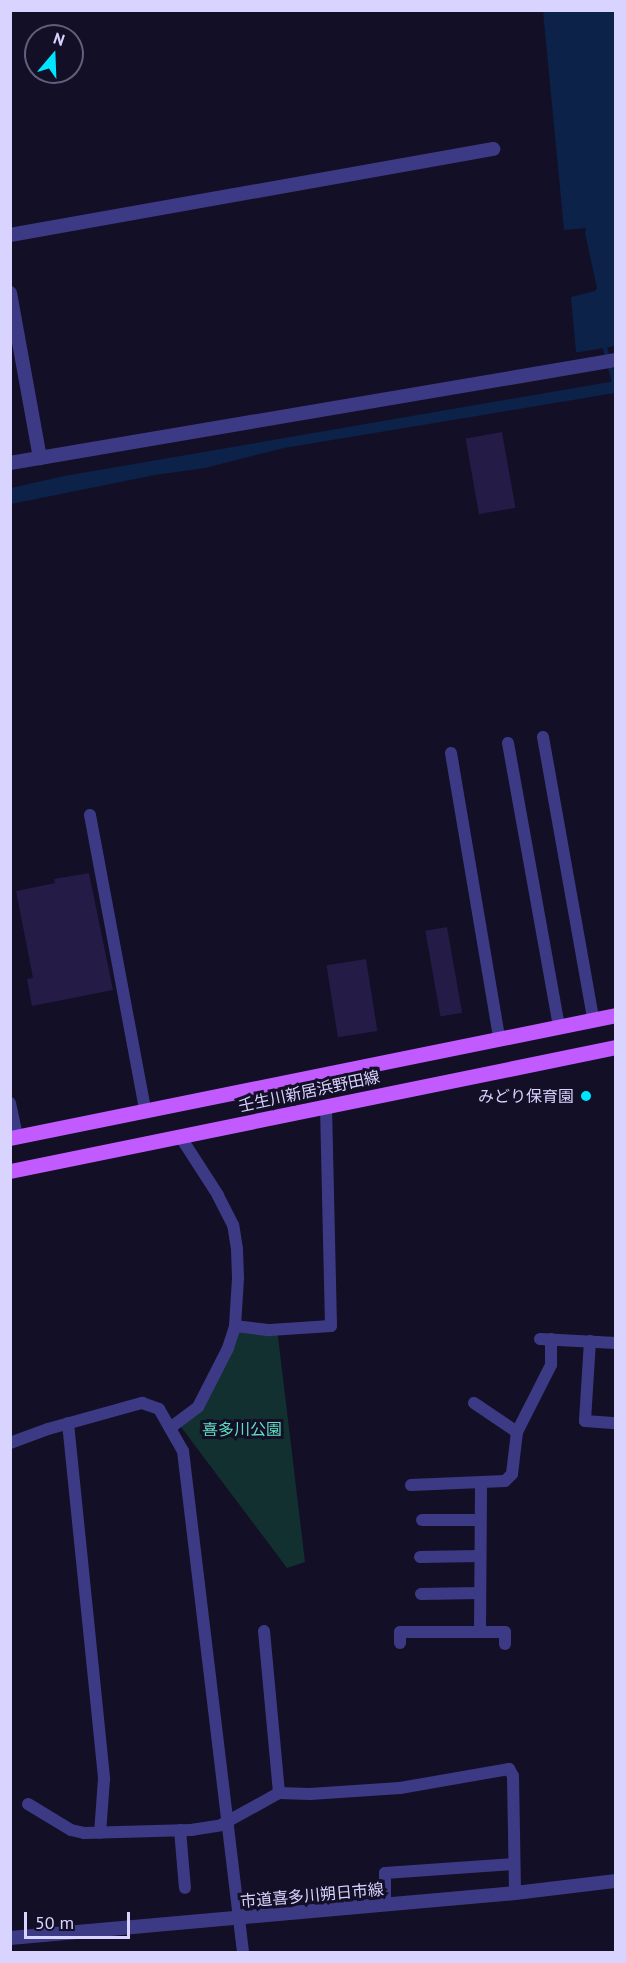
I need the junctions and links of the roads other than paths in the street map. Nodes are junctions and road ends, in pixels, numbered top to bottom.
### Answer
1 (493, 149) dead end
2 (10, 235) edge
3 (10, 293) edge
4 (615, 360) edge
5 (40, 458) junction
6 (10, 463) edge
7 (543, 736) dead end
8 (508, 743) dead end
9 (451, 753) dead end
10 (90, 815) dead end
11 (615, 1015) edge
12 (593, 1019) junction
13 (559, 1026) junction
14 (499, 1038) junction
15 (615, 1047) edge
16 (10, 1103) edge
17 (326, 1106) junction
18 (145, 1110) junction
19 (180, 1136) junction
20 (14, 1137) edge
21 (10, 1171) edge
22 (235, 1326) junction
23 (590, 1341) junction
24 (615, 1343) edge
25 (474, 1403) dead end
26 (68, 1423) junction
27 (615, 1423) edge
28 (170, 1428) junction
29 (517, 1432) junction
30 (10, 1443) edge
31 (481, 1483) junction
32 (411, 1485) dead end
33 (422, 1520) dead end
34 (480, 1521) junction
35 (480, 1556) junction
36 (420, 1557) dead end
37 (480, 1593) junction
38 (421, 1594) dead end
39 (264, 1631) dead end
40 (480, 1632) junction
41 (399, 1643) dead end
42 (505, 1644) dead end
43 (279, 1792) junction
44 (28, 1804) dead end
45 (227, 1821) junction
46 (180, 1830) junction
47 (100, 1833) junction
48 (514, 1864) junction
49 (615, 1881) edge
50 (185, 1888) dead end
51 (515, 1893) junction
52 (385, 1905) junction
53 (240, 1918) junction
54 (10, 1938) edge
55 (243, 1953) edge

1 - 2 street
3 - 5 street
4 - 5 street
5 - 6 street
7 - 12 street
8 - 13 street
9 - 14 street
10 - 18 street
11 - 12 main road, 壬生川新居浜野田線
12 - 13 main road, 壬生川新居浜野田線
13 - 14 main road, 壬生川新居浜野田線
14 - 18 main road, 壬生川新居浜野田線
15 - 17 main road, 壬生川新居浜野田線
16 - 20 street
17 - 19 main road, 壬生川新居浜野田線
17 - 22 street
18 - 20 main road, 壬生川新居浜野田線
19 - 21 main road, 壬生川新居浜野田線
19 - 22 street
22 - 28 street
23 - 24 street
23 - 27 street
23 - 29 street
25 - 29 street
26 - 28 street
26 - 30 street
26 - 47 street
28 - 45 street
29 - 31 street
31 - 32 street
31 - 34 street
33 - 34 street
34 - 35 street
35 - 36 street
35 - 37 street
37 - 38 street
37 - 40 street
39 - 43 street
40 - 41 street
40 - 42 street
43 - 45 street
43 - 48 street
44 - 47 street
45 - 46 street
45 - 53 street
46 - 47 street
46 - 50 street
48 - 51 street
48 - 52 street
49 - 51 street, 市道喜多川朔日市線
51 - 52 street, 市道喜多川朔日市線
52 - 53 street, 市道喜多川朔日市線
53 - 54 street, 市道喜多川朔日市線
53 - 55 street

